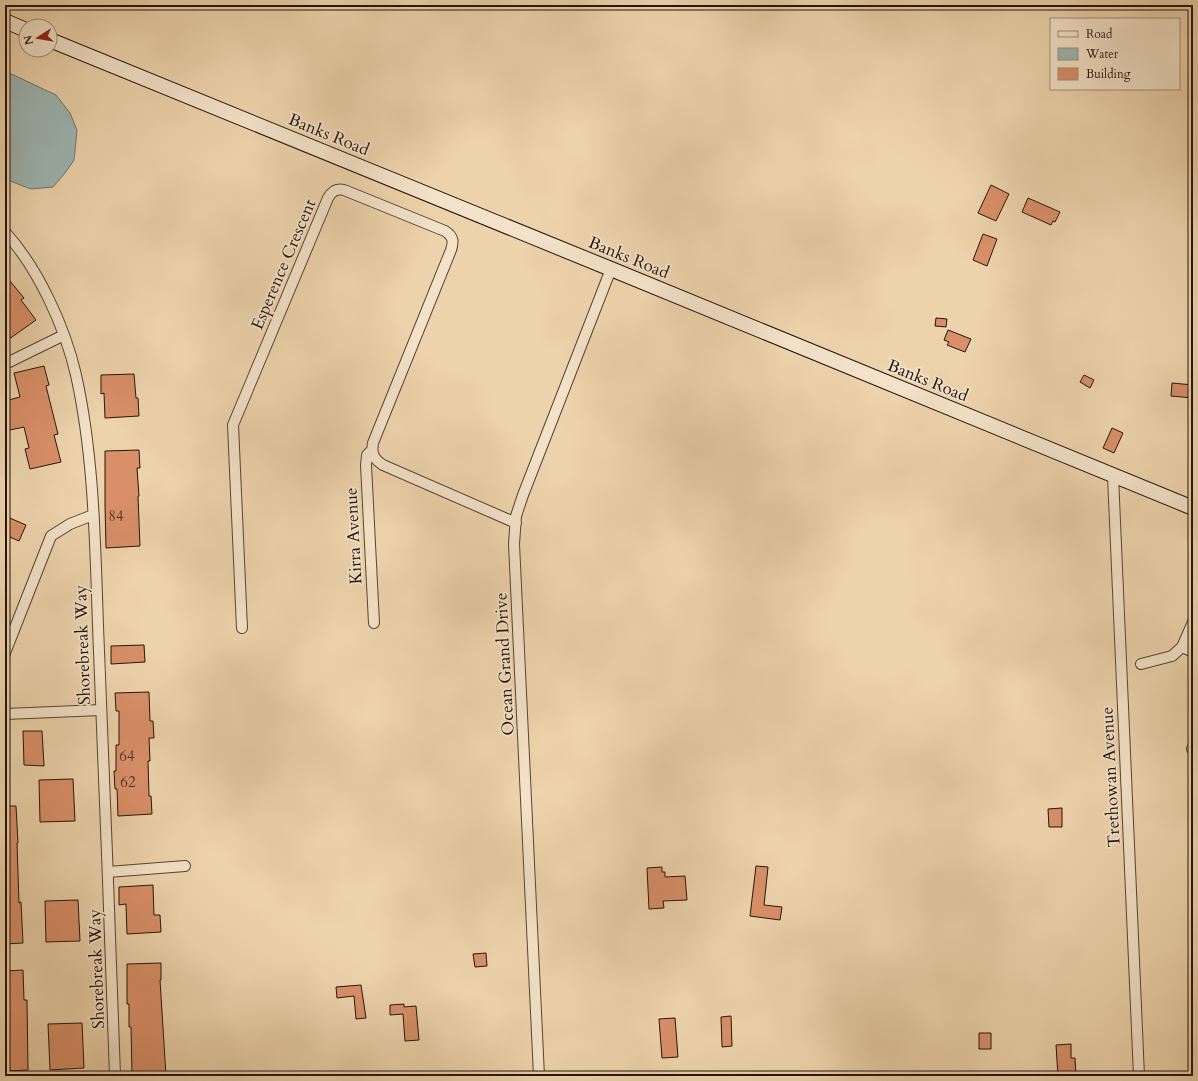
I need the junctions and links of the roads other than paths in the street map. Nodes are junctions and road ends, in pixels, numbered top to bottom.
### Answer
1 (5, 21) edge
2 (18, 27) edge
3 (58, 43) edge
4 (5, 232) edge
5 (611, 269) junction
6 (64, 335) junction
7 (5, 364) edge
8 (372, 450) junction
9 (1113, 476) junction
10 (1193, 508) edge
11 (93, 516) junction
12 (516, 523) junction
13 (1193, 622) edge
14 (374, 623) dead end
15 (242, 628) dead end
16 (1182, 647) junction
17 (1193, 652) edge
18 (5, 653) edge
19 (1141, 664) dead end
20 (101, 710) junction
21 (5, 714) edge
22 (185, 866) dead end
23 (108, 872) junction
24 (115, 1076) edge
25 (539, 1076) edge
26 (1139, 1076) edge

1 - 2 street
3 - 5 street, Banks Road
4 - 6 street, Shorebreak Way
5 - 9 street, Banks Road
5 - 12 street, Ocean Grand Drive
6 - 7 street
6 - 11 street, Shorebreak Way
8 - 12 street
8 - 14 street, Kirra Avenue
8 - 15 street, Esperence Crescent
9 - 10 street, Banks Road
9 - 26 street, Trethowan Avenue
11 - 18 street
11 - 20 street, Shorebreak Way
12 - 25 street, Ocean Grand Drive
13 - 16 street
16 - 17 street
16 - 19 street
20 - 21 street
20 - 23 street, Shorebreak Way
22 - 23 street
23 - 24 street, Shorebreak Way

